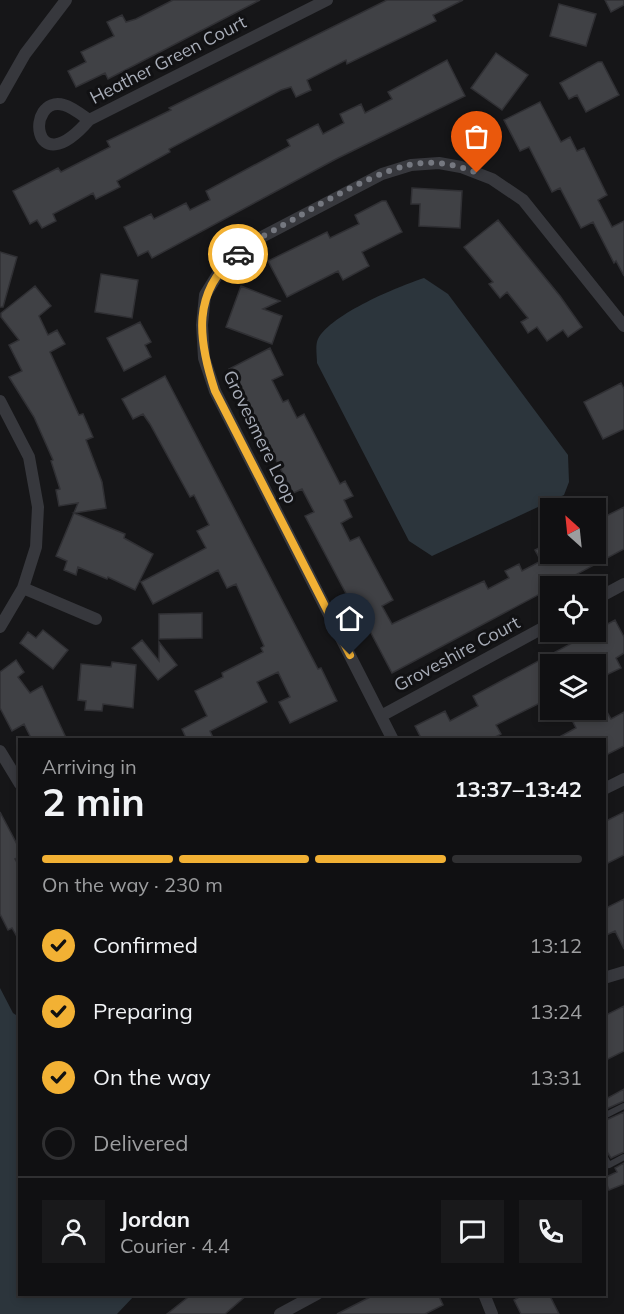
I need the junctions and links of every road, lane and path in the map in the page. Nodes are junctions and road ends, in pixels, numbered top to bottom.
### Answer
1 (66, 0) edge
2 (327, 0) edge
3 (0, 98) edge
4 (89, 120) dead end
5 (624, 326) edge
6 (0, 401) edge
7 (624, 584) edge
8 (23, 588) junction
9 (606, 594) edge
10 (96, 619) dead end
11 (0, 627) edge
12 (540, 629) edge
13 (381, 716) junction
14 (392, 738) edge
15 (0, 751) edge
16 (624, 779) edge
17 (18, 781) edge
18 (606, 788) edge
19 (624, 972) edge
20 (606, 977) edge
21 (624, 1106) edge
22 (606, 1115) edge
23 (624, 1157) edge
24 (606, 1160) edge
25 (314, 1296) edge
26 (485, 1296) edge
27 (287, 1312) edge
28 (492, 1314) edge

1 - 3 street
2 - 4 street, Heather Green Court
5 - 13 street, Grovesmere Loop
6 - 8 street
7 - 9 street
8 - 10 street
8 - 11 street
12 - 13 street, Groveshire Court
13 - 14 street, Grovesmere Loop
15 - 17 street
16 - 18 street
19 - 20 street
21 - 22 lane
23 - 24 lane
25 - 27 street
26 - 28 street

